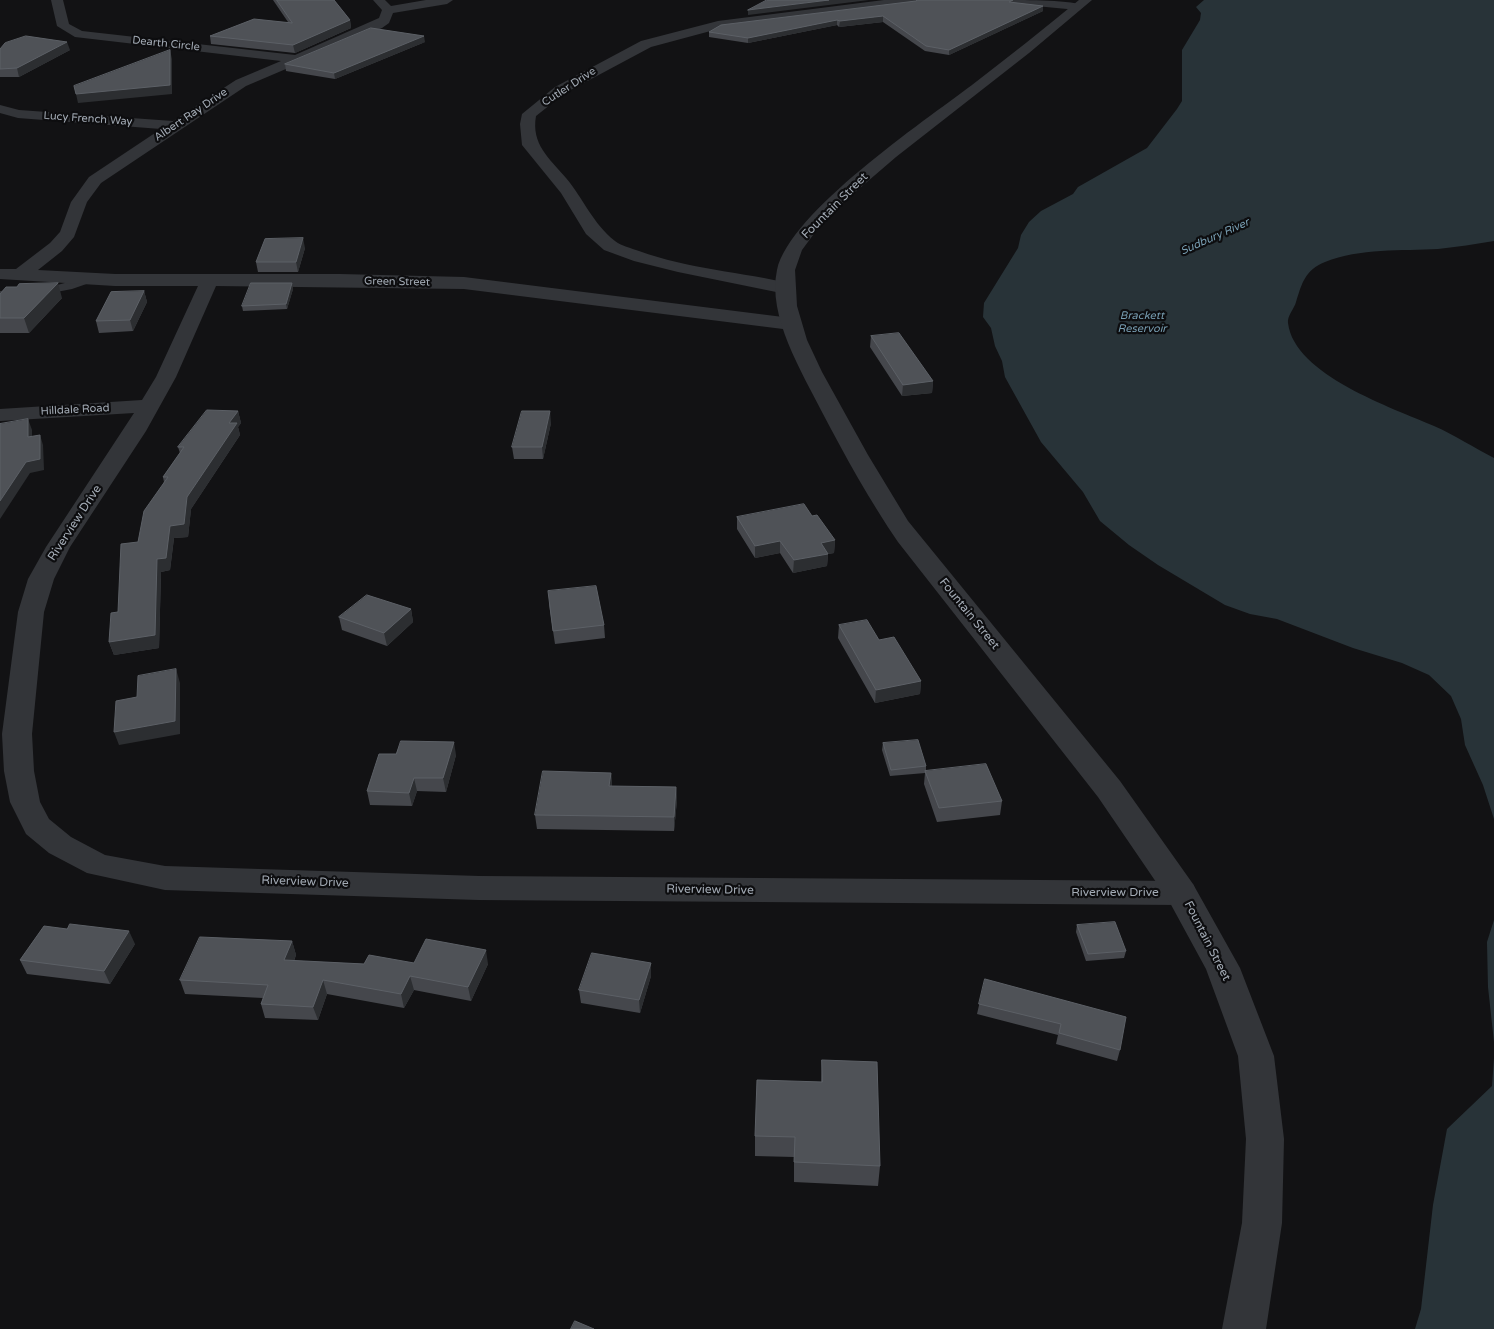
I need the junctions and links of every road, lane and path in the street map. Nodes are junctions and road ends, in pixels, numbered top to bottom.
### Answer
1 (57, 0) edge
2 (447, 0) edge
3 (915, 0) edge
4 (1014, 0) edge
5 (1082, 3) edge
6 (383, 5) edge
7 (296, 59) junction
8 (0, 110) edge
9 (176, 126) junction
10 (0, 274) edge
11 (20, 275) junction
12 (91, 280) junction
13 (209, 281) junction
14 (786, 288) junction
15 (0, 294) edge
16 (791, 324) junction
17 (149, 406) junction
18 (0, 415) edge
19 (1181, 893) junction
20 (1244, 1329) edge

1 - 7 street, Dearth Circle
2 - 6 street
3 - 14 street, Cutler Drive
4 - 5 street
5 - 14 street, Fountain Street
6 - 7 street, Albert Ray Drive
7 - 9 street, Albert Ray Drive
8 - 9 street, Lucy French Way
9 - 11 street, Albert Ray Drive
10 - 11 street, Green Street
11 - 12 street, Green Street
12 - 13 street, Green Street
12 - 15 lane
13 - 16 street, Green Street
13 - 17 street, Riverview Drive
14 - 16 street, Fountain Street
16 - 19 street, Fountain Street
17 - 18 street, Hilldale Road
17 - 19 street, Riverview Drive
19 - 20 street, Fountain Street

